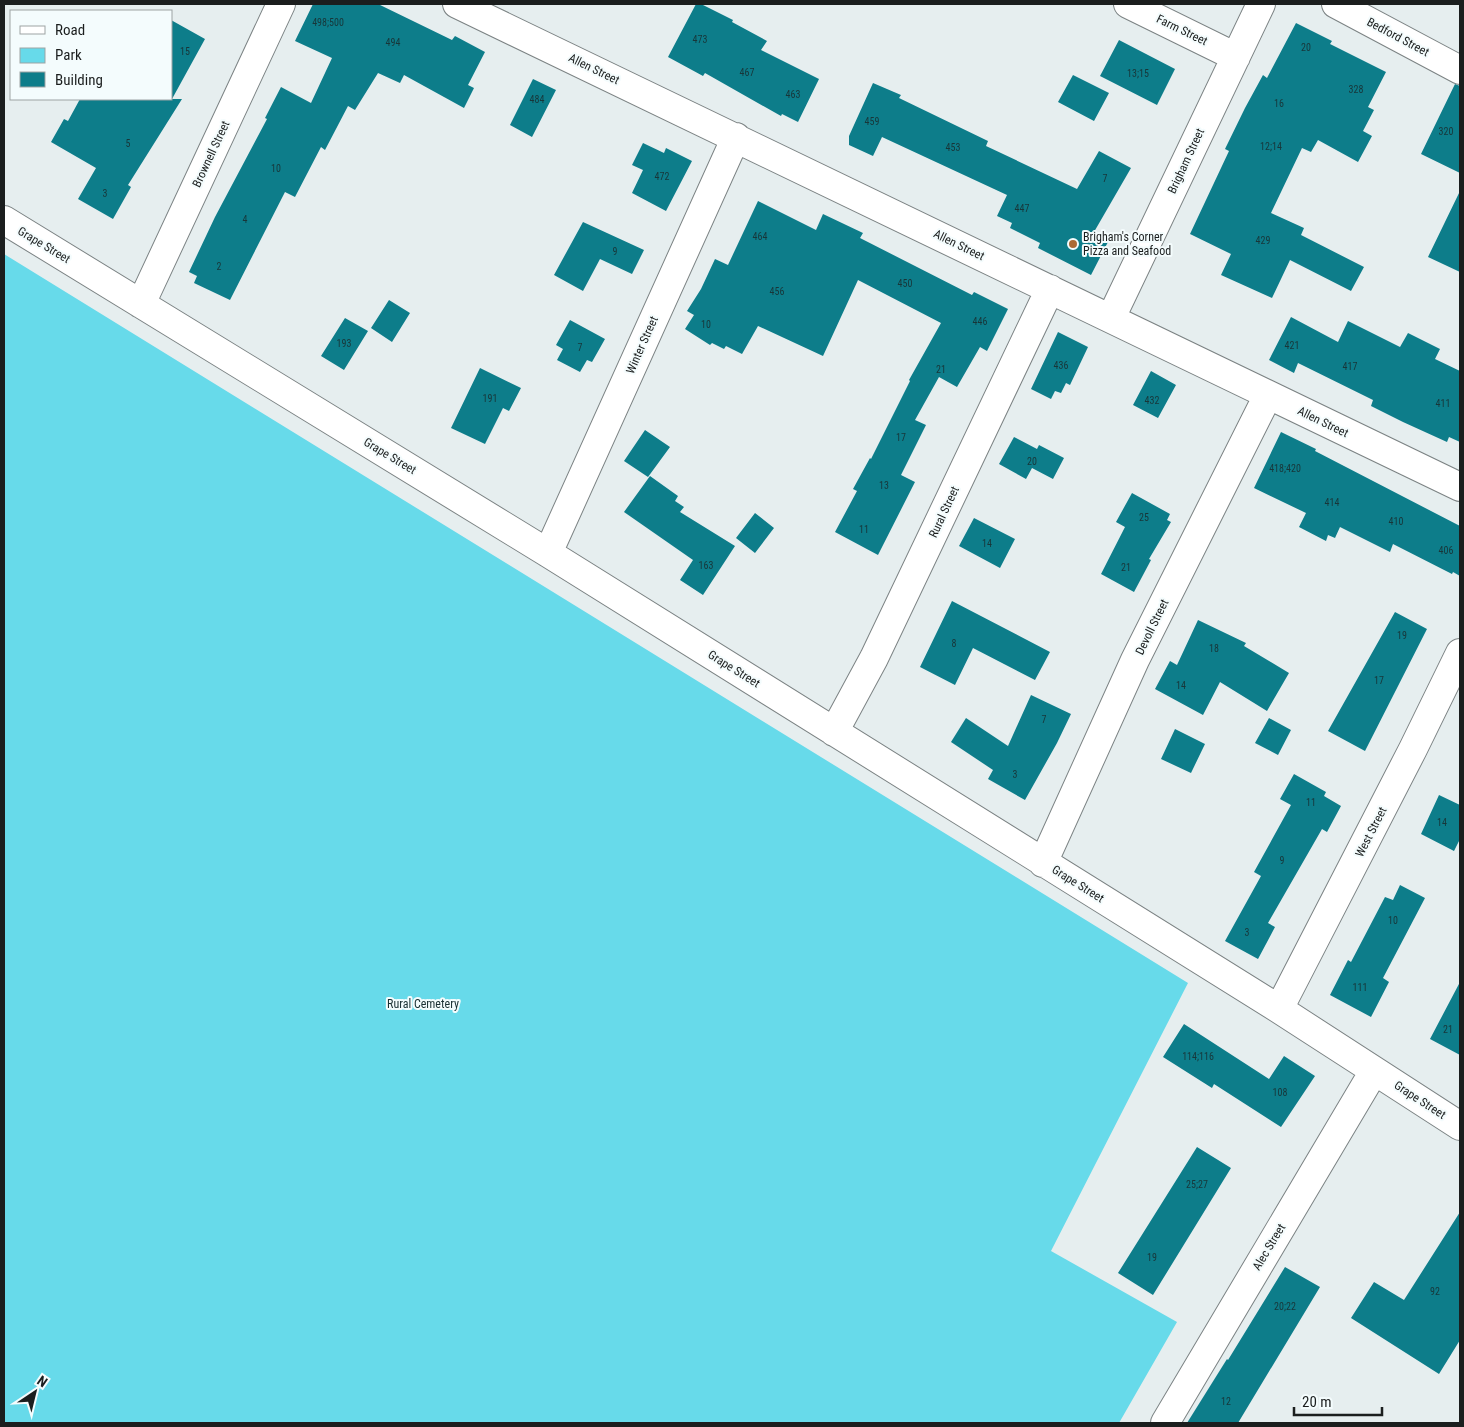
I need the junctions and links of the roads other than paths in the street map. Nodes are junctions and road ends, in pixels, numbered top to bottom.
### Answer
1 (281, 4) edge
2 (457, 4) edge
3 (1128, 4) edge
4 (1261, 4) edge
5 (1336, 4) edge
6 (1236, 57) junction
7 (1460, 70) edge
8 (736, 137) junction
9 (4, 220) edge
10 (1050, 289) junction
11 (141, 304) junction
12 (1111, 318) junction
13 (1268, 395) junction
14 (1460, 487) edge
15 (548, 553) junction
16 (1460, 653) edge
17 (834, 732) junction
18 (1043, 862) junction
19 (1279, 1009) junction
20 (1374, 1070) junction
21 (1460, 1126) edge
22 (1165, 1423) edge

1 - 11 street, Brownell Street
2 - 8 street, Allen Street
3 - 6 street, Farm Street
4 - 6 street, Brigham Street
5 - 7 street, Bedford Street
6 - 12 street, Brigham Street
8 - 10 street, Allen Street
8 - 15 street, Winter Street
9 - 11 street, Grape Street
10 - 12 street, Allen Street
10 - 17 street, Rural Street
11 - 15 street, Grape Street
12 - 13 street, Allen Street
13 - 14 street, Allen Street
13 - 18 street, Devoll Street
15 - 17 street, Grape Street
16 - 19 street, West Street
17 - 18 street, Grape Street
18 - 19 street, Grape Street
19 - 20 street, Grape Street
20 - 21 street, Grape Street
20 - 22 street, Alec Street

